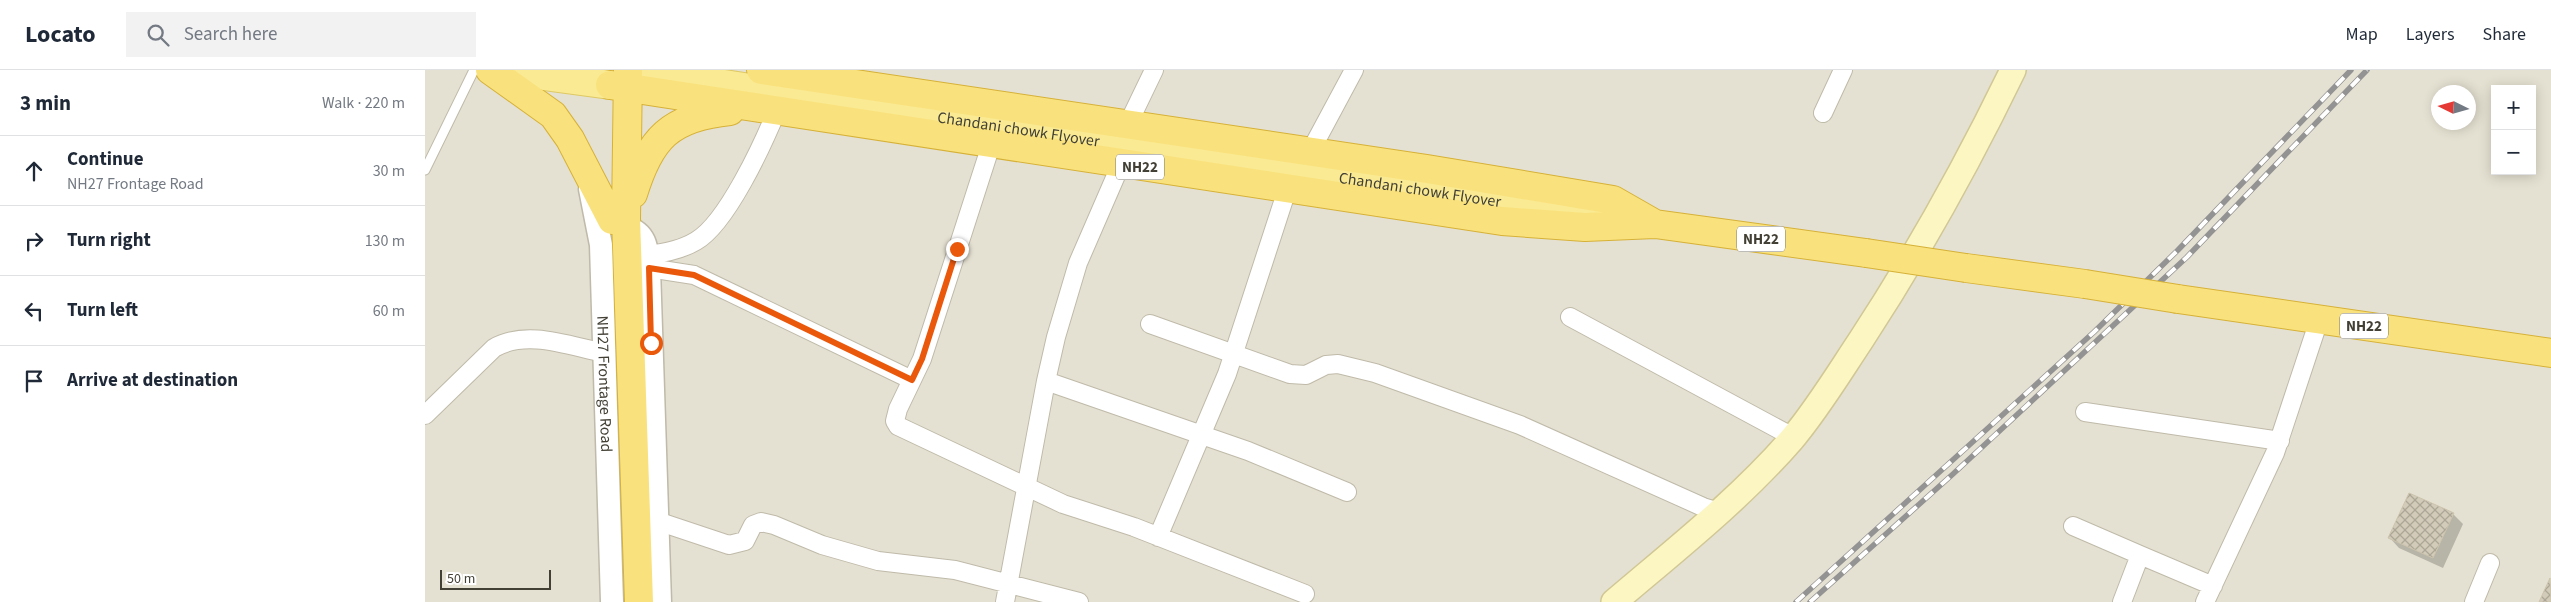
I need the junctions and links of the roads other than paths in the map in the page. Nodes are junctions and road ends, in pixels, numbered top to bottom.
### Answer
1 (474, 70) edge
2 (490, 70) edge
3 (499, 70) edge
4 (761, 70) edge
5 (1154, 70) edge
6 (1354, 70) edge
7 (1843, 70) edge
8 (2011, 71) edge
9 (821, 74) edge
10 (621, 76) edge
11 (770, 109) junction
12 (1823, 113) dead end
13 (1128, 124) junction
14 (991, 145) junction
15 (1310, 152) junction
16 (1121, 164) junction
17 (585, 167) junction
18 (425, 170) edge
19 (1287, 190) junction
20 (622, 222) junction
21 (1655, 224) junction
22 (649, 262) junction
23 (1570, 317) dead end
24 (2319, 320) junction
25 (1151, 324) dead end
26 (604, 353) junction
27 (2551, 353) edge
28 (1234, 356) junction
29 (912, 380) junction
30 (1045, 381) junction
31 (2085, 412) dead end
32 (425, 415) edge
33 (1201, 434) junction
34 (1793, 437) junction
35 (2280, 441) junction
36 (1027, 485) junction
37 (1347, 492) dead end
38 (1719, 512) junction
39 (657, 521) junction
40 (2073, 526) dead end
41 (1158, 537) junction
42 (2140, 555) junction
43 (2490, 563) dead end
44 (1007, 582) junction
45 (2213, 586) junction
46 (1305, 594) dead end
47 (612, 602) edge
48 (625, 602) edge
49 (639, 602) edge
50 (660, 602) edge
51 (1005, 602) edge
52 (1079, 602) edge
53 (1614, 602) edge
54 (2122, 602) edge
55 (2205, 602) edge
56 (2474, 602) edge

1 - 18 lane
2 - 17 highway
3 - 10 main road, Chandani chowk Flyover
4 - 9 highway, NH22
5 - 13 street
6 - 15 street
7 - 12 street
8 - 34 main road
9 - 13 highway, NH22
10 - 11 highway, NH22
10 - 20 highway
10 - 21 main road, Chandani chowk Flyover
11 - 14 highway, NH22
11 - 20 highway
11 - 22 street
13 - 15 highway, NH22
14 - 16 highway, NH22
14 - 29 street
15 - 21 highway, NH22
16 - 19 highway, NH22
16 - 30 street
17 - 20 highway
17 - 26 street, NH27 Frontage Road
19 - 21 highway, NH22
19 - 28 street
20 - 22 street
20 - 48 highway
20 - 49 highway
21 - 24 highway, NH22, bridge
22 - 29 street
22 - 39 street
23 - 34 street
24 - 27 highway, NH22
24 - 35 street
25 - 28 street
26 - 32 street
26 - 47 street, NH27 Frontage Road
28 - 33 street
28 - 38 street
29 - 36 street
30 - 33 street
30 - 36 street
31 - 35 street
33 - 37 street
33 - 41 street
34 - 38 main road
35 - 45 street
36 - 41 street
36 - 44 street
38 - 53 main road
39 - 44 street
39 - 50 street
40 - 42 street
41 - 46 street
42 - 45 street
42 - 54 street
43 - 56 street
44 - 51 street
44 - 52 street
45 - 55 street

